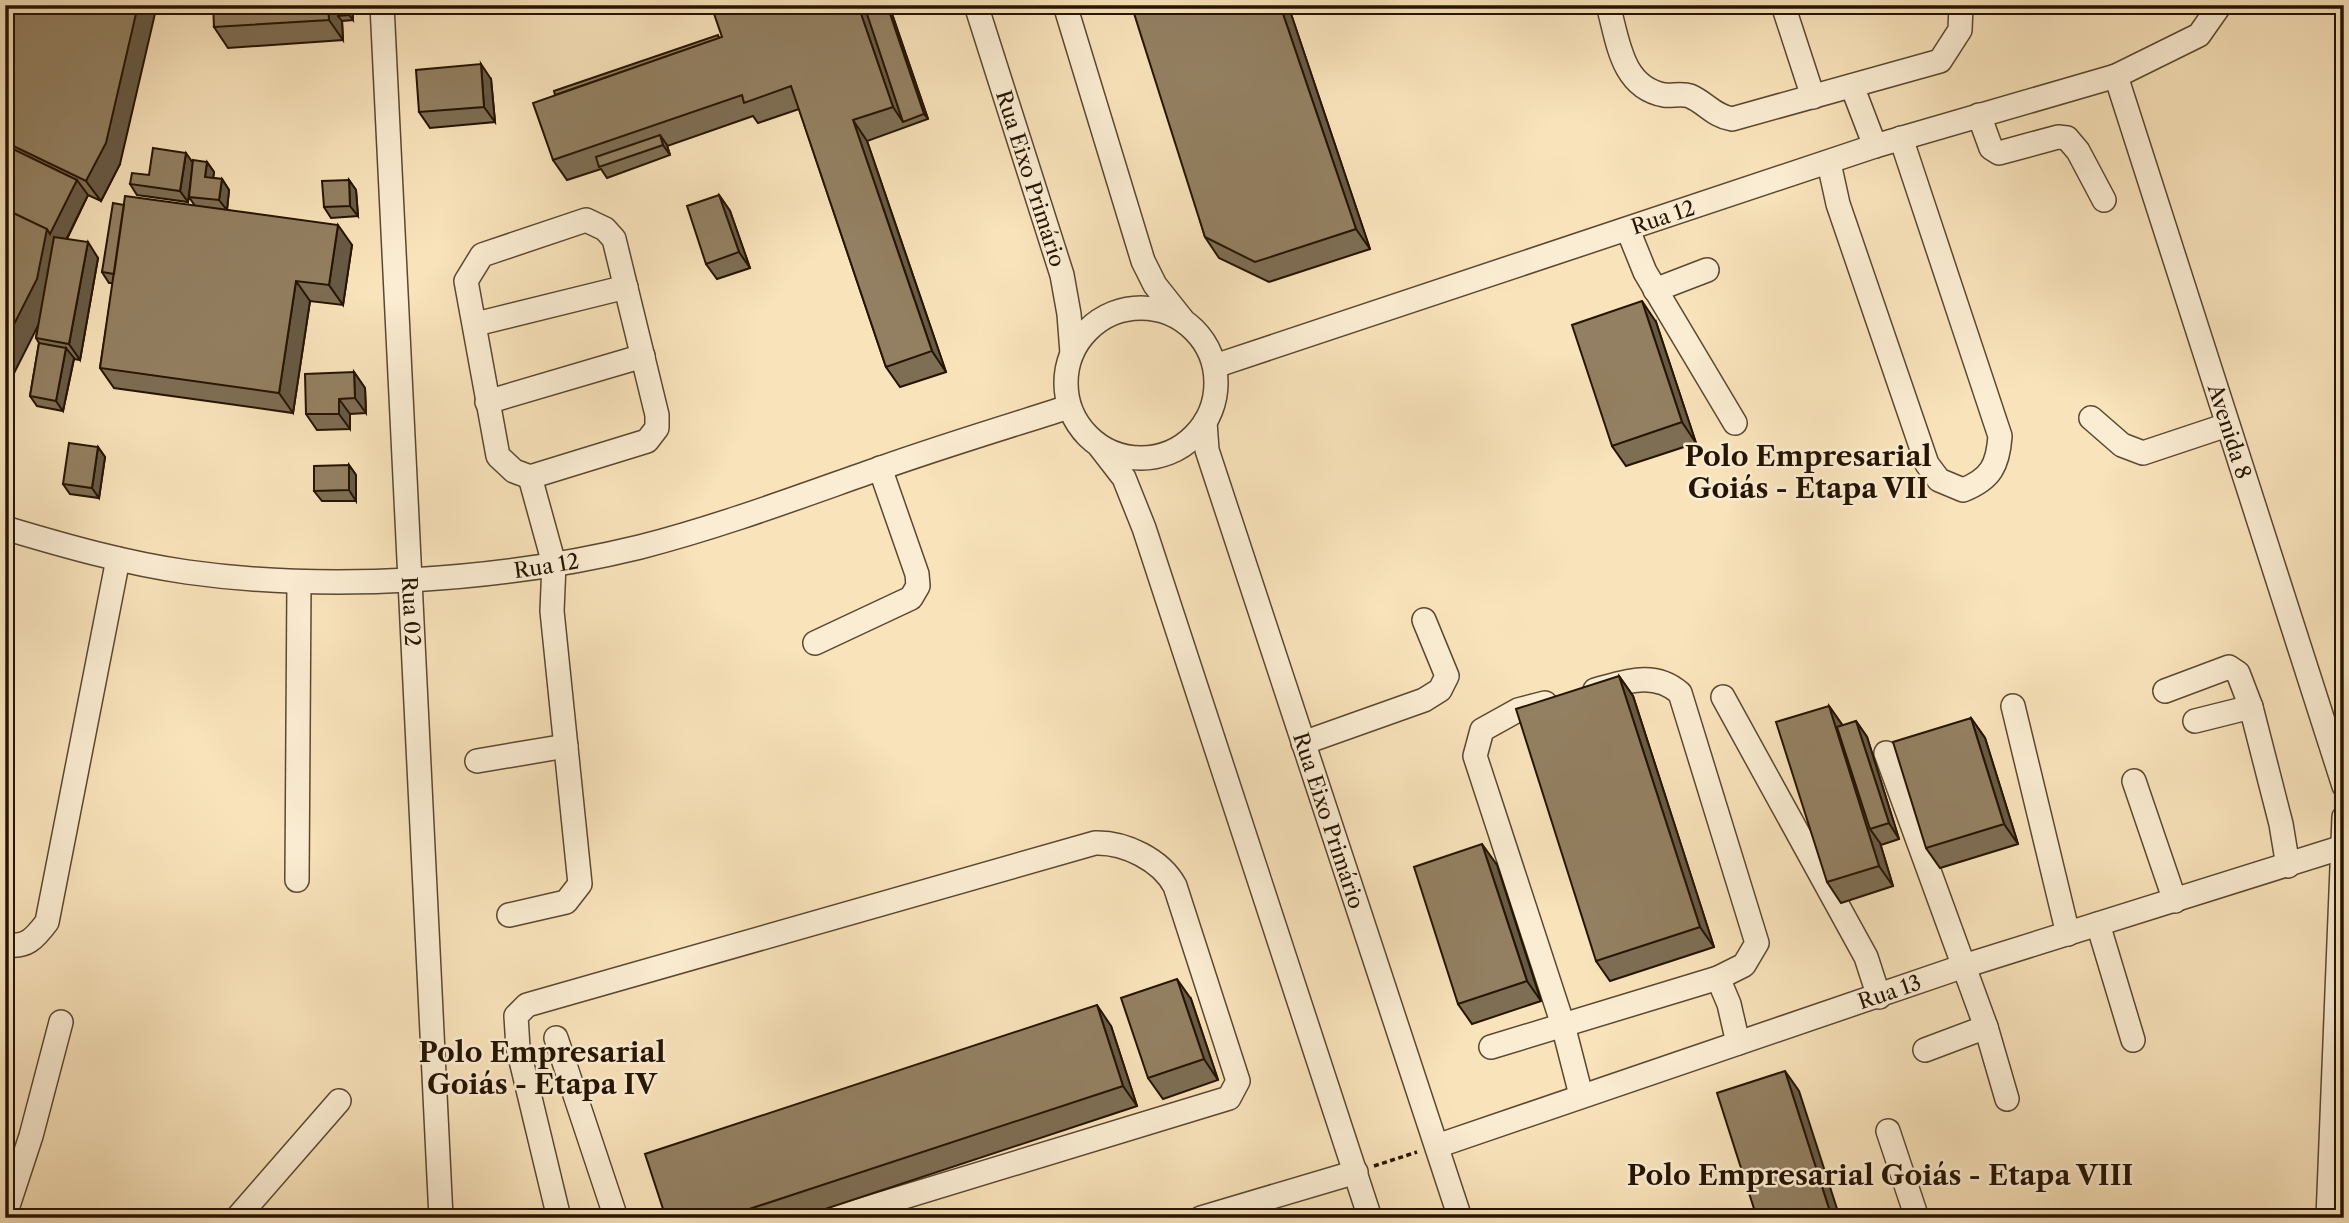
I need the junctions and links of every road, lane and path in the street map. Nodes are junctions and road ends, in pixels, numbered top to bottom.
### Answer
1 (382, 5) edge
2 (976, 5) edge
3 (1065, 5) edge
4 (1608, 5) edge
5 (1783, 5) edge
6 (1961, 5) edge
7 (2220, 5) edge
8 (2116, 76) junction
9 (1852, 86) junction
10 (1813, 97) junction
11 (1979, 115) junction
12 (1901, 138) junction
13 (1875, 146) junction
14 (1829, 163) junction
15 (2104, 200) dead end
16 (1628, 230) junction
17 (1707, 270) dead end
18 (626, 286) junction
19 (1655, 289) junction
20 (1184, 321) junction
21 (475, 324) junction
22 (1072, 353) junction
23 (643, 356) junction
24 (1214, 366) junction
25 (487, 402) junction
26 (1069, 408) junction
27 (2091, 418) dead end
28 (1205, 422) junction
29 (1735, 423) dead end
30 (2227, 425) junction
31 (1100, 447) junction
32 (880, 468) junction
33 (530, 477) junction
34 (5, 528) edge
35 (118, 559) junction
36 (554, 564) junction
37 (410, 580) junction
38 (299, 582) junction
39 (1424, 620) dead end
40 (815, 643) dead end
41 (2165, 691) dead end
42 (1723, 697) dead end
43 (2013, 706) dead end
44 (2251, 707) junction
45 (2195, 721) dead end
46 (1303, 743) junction
47 (566, 746) junction
48 (1886, 753) dead end
49 (477, 761) dead end
50 (2134, 781) dead end
51 (2344, 786) edge
52 (2344, 817) edge
53 (2343, 846) edge
54 (2288, 866) junction
55 (297, 880) dead end
56 (2175, 901) junction
57 (509, 915) dead end
58 (2098, 924) junction
59 (2068, 933) junction
60 (5, 944) edge
61 (1964, 966) junction
62 (1718, 978) junction
63 (1879, 997) junction
64 (61, 1022) dead end
65 (1563, 1025) junction
66 (1986, 1027) junction
67 (556, 1038) dead end
68 (2133, 1040) dead end
69 (1738, 1043) junction
70 (1490, 1047) dead end
71 (1925, 1050) dead end
72 (1581, 1095) junction
73 (2007, 1099) dead end
74 (339, 1101) dead end
75 (1888, 1131) dead end
76 (1437, 1146) junction
77 (1356, 1172) junction
78 (5, 1215) edge
79 (237, 1218) edge
80 (441, 1218) edge
81 (559, 1218) edge
82 (616, 1218) edge
83 (835, 1218) edge
84 (1201, 1218) edge
85 (1370, 1218) edge
86 (1460, 1218) edge
87 (1917, 1218) edge
88 (2328, 1218) edge

1 - 37 street, Rua 02
2 - 22 street, Rua Eixo Primário
3 - 20 street
4 - 10 street
5 - 10 street
6 - 9 street
7 - 8 street, Rua 12
8 - 11 street, Rua 12
8 - 30 street, Avenida 8
9 - 10 street
9 - 13 street
11 - 12 street, Rua 12
11 - 15 street
12 - 13 street, Rua 12
12 - 14 street
13 - 14 street, Rua 12
14 - 16 street, Rua 12
16 - 19 street
16 - 24 street, Rua 12
17 - 19 street
18 - 21 street
18 - 21 street
18 - 23 street
19 - 29 street
20 - 22 street
20 - 24 street
21 - 25 street
22 - 26 street
23 - 25 street
23 - 33 street
24 - 28 street
25 - 33 street
26 - 31 street
26 - 32 street, Rua 12
27 - 30 street
28 - 31 street
28 - 46 street, Rua Eixo Primário
30 - 51 street, Avenida 8
31 - 77 street
32 - 36 street, Rua 12
32 - 40 street
33 - 36 street
34 - 35 street, Rua 12
35 - 38 street, Rua 12
35 - 60 street
36 - 37 street, Rua 12
36 - 47 street
37 - 38 street, Rua 12
37 - 80 street, Rua 02
38 - 55 street
39 - 46 street
41 - 44 street
42 - 63 street
43 - 59 street
44 - 45 street
44 - 54 street
46 - 76 street, Rua Eixo Primário
47 - 49 street
47 - 57 street
48 - 61 street
50 - 56 street
52 - 53 street
53 - 54 street, Rua 13
53 - 88 street
54 - 56 street, Rua 13
56 - 58 street, Rua 13
58 - 59 street, Rua 13
58 - 68 street
59 - 61 street, Rua 13
61 - 63 street, Rua 13
61 - 66 street
62 - 65 street
62 - 65 street
62 - 69 street
63 - 69 street, Rua 13
64 - 78 street
65 - 70 street
65 - 72 street
66 - 71 street
66 - 73 street
67 - 82 street
69 - 72 street, Rua 13
72 - 76 street, Rua 13
74 - 79 street
75 - 87 street
76 - 77 path
76 - 86 street, Rua Eixo Primário
77 - 84 street
77 - 85 street
81 - 83 street

